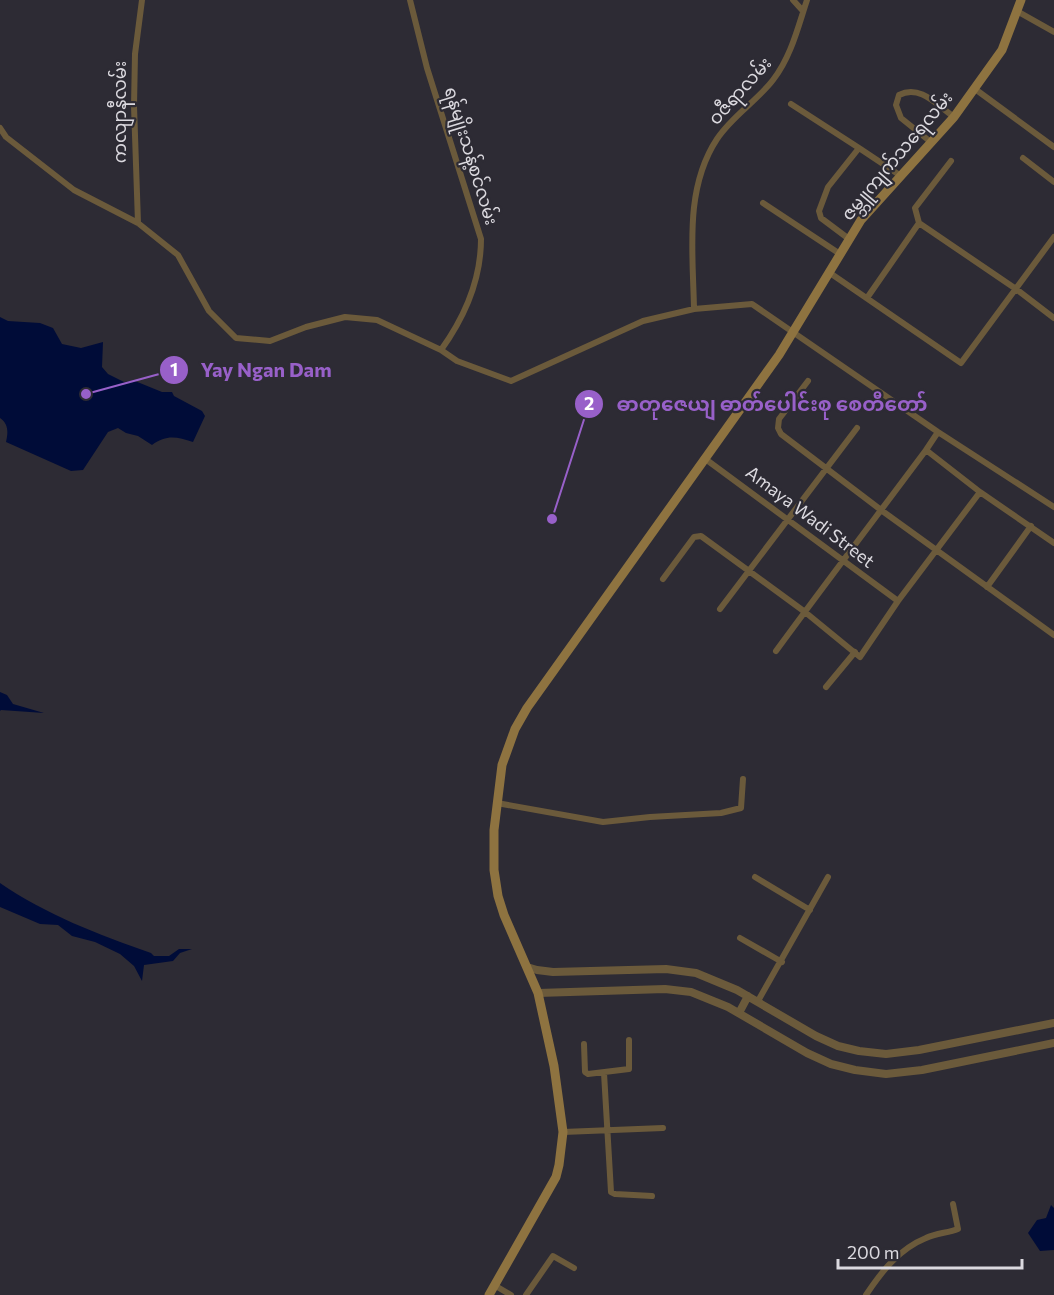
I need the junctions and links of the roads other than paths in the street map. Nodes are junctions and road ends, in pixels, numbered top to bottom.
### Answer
1 (142, 0) edge
2 (410, 0) edge
3 (793, 0) edge
4 (807, 0) edge
5 (1021, 0) edge
6 (1017, 10) junction
7 (803, 11) junction
8 (1054, 32) edge
9 (975, 89) junction
10 (791, 104) dead end
11 (954, 117) junction
12 (0, 128) edge
13 (932, 143) junction
14 (1054, 147) edge
15 (858, 148) junction
16 (1023, 158) dead end
17 (951, 161) dead end
18 (901, 176) junction
19 (1054, 182) edge
20 (763, 203) dead end
21 (920, 223) junction
22 (138, 224) junction
23 (1054, 237) edge
24 (849, 239) junction
25 (840, 254) junction
26 (830, 273) junction
27 (1016, 289) junction
28 (867, 298) junction
29 (694, 309) junction
30 (1054, 318) edge
31 (793, 332) junction
32 (441, 350) junction
33 (808, 381) dead end
34 (857, 428) dead end
35 (938, 432) junction
36 (926, 450) junction
37 (704, 458) junction
38 (826, 468) junction
39 (980, 492) junction
40 (1054, 507) edge
41 (881, 510) junction
42 (787, 518) junction
43 (1031, 526) junction
44 (1054, 543) edge
45 (937, 551) junction
46 (843, 560) junction
47 (748, 570) junction
48 (663, 579) dead end
49 (987, 587) junction
50 (898, 601) junction
51 (720, 609) dead end
52 (804, 612) junction
53 (1054, 635) edge
54 (776, 651) dead end
55 (855, 652) junction
56 (826, 687) dead end
57 (743, 779) dead end
58 (497, 803) junction
59 (755, 877) dead end
60 (828, 878) dead end
61 (810, 910) junction
62 (740, 938) dead end
63 (782, 962) junction
64 (527, 967) junction
65 (538, 993) junction
66 (748, 996) junction
67 (758, 1001) junction
68 (739, 1013) junction
69 (1054, 1023) edge
70 (629, 1040) dead end
71 (1054, 1042) edge
72 (584, 1044) dead end
73 (604, 1073) junction
74 (663, 1128) dead end
75 (607, 1130) junction
76 (563, 1132) junction
77 (652, 1196) dead end
78 (953, 1204) dead end
79 (574, 1268) dead end
80 (490, 1291) edge
81 (511, 1295) edge
82 (526, 1295) edge
83 (866, 1295) edge

1 - 22 street, ကလျာနီလမ်း
2 - 32 street, ရန်မျိုးသန့်စင်လမ်း
3 - 7 street
4 - 7 street, ဝဇီရာလမ်း
5 - 6 main road, ဇမ္ဘူကျက်သရေလမ်း
6 - 8 street
6 - 9 main road, ဇမ္ဘူကျက်သရေလမ်း
7 - 29 street, ဝဇီရာလမ်း
9 - 11 main road, ဇမ္ဘူကျက်သရေလမ်း
9 - 14 street
10 - 15 street
11 - 13 main road, ဇမ္ဘူကျက်သရေလမ်း
11 - 13 street
12 - 22 street
13 - 18 main road, ဇမ္ဘူကျက်သရေလမ်း
15 - 18 street
15 - 24 street
16 - 19 street
17 - 21 street
18 - 24 main road, ဇမ္ဘူကျက်သရေလမ်း
20 - 25 street
21 - 27 street
21 - 28 street
22 - 32 street
23 - 27 street
24 - 25 main road, ဇမ္ဘူကျက်သရေလမ်း
25 - 26 main road, ဇမ္ဘူကျက်သရေလမ်း
26 - 28 street
26 - 31 main road, ဇမ္ဘူကျက်သရေလမ်း
27 - 28 street
27 - 30 street
29 - 31 street
29 - 32 street
31 - 35 street
31 - 37 main road, ဇမ္ဘူကျက်သရေလမ်း
33 - 38 street
34 - 38 street
35 - 36 street
35 - 40 street
36 - 39 street
36 - 41 street
37 - 42 street, Amaya Wadi Street
37 - 58 main road, ဇမ္ဘူကျက်သရေလမ်း
38 - 41 street
38 - 42 street
39 - 43 street
39 - 45 street
41 - 45 street
41 - 46 street
42 - 46 street, Amaya Wadi Street
42 - 47 street
43 - 44 street
43 - 49 street
45 - 49 street
45 - 50 street
46 - 50 street, Amaya Wadi Street
46 - 52 street
47 - 48 street
47 - 51 street
47 - 52 street
49 - 53 street
50 - 55 street
52 - 54 street
52 - 55 street
55 - 56 street
57 - 58 street
58 - 64 main road, ဇမ္ဘူကျက်သရေလမ်း
59 - 61 street
60 - 61 street
61 - 63 street
62 - 63 street
63 - 67 street
64 - 65 main road, ဇမ္ဘူကျက်သရေလမ်း
64 - 66 street
65 - 68 street
65 - 76 main road, ဇမ္ဘူကျက်သရေလမ်း
66 - 67 street
66 - 68 street
67 - 69 street
68 - 71 street
70 - 73 street
72 - 73 street
73 - 75 street
74 - 75 street
75 - 76 street
75 - 77 street
76 - 80 main road, ဇမ္ဘူကျက်သရေလမ်း
78 - 83 street
79 - 82 street
80 - 81 street

